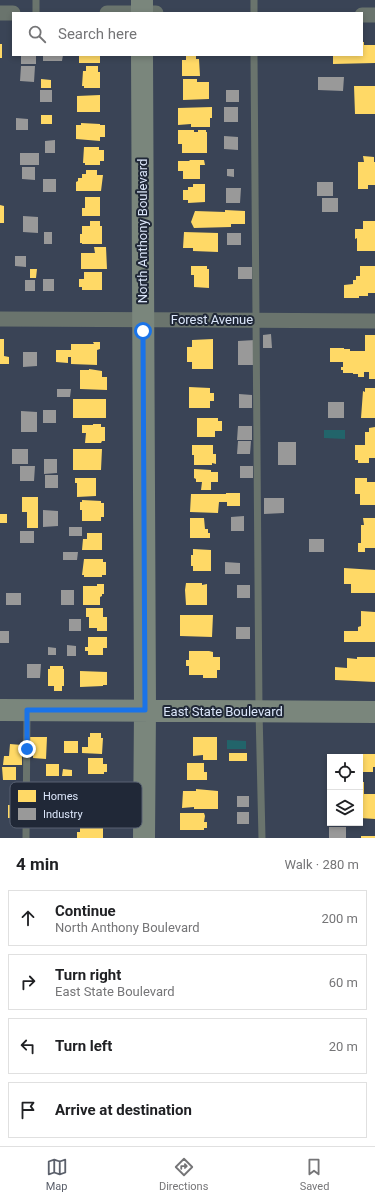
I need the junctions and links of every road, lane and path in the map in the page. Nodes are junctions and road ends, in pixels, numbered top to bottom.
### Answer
1 (36, 0) edge
2 (142, 0) edge
3 (254, 0) edge
4 (36, 12) edge
5 (142, 12) edge
6 (254, 12) edge
7 (0, 13) edge
8 (12, 13) edge
9 (363, 15) edge
10 (375, 15) edge
11 (142, 56) edge
12 (254, 56) edge
13 (0, 319) edge
14 (143, 319) junction
15 (256, 320) junction
16 (375, 321) edge
17 (0, 710) edge
18 (27, 710) junction
19 (145, 710) junction
20 (259, 711) junction
21 (375, 712) edge
22 (26, 782) edge
23 (26, 828) edge
24 (26, 838) edge
25 (144, 838) edge
26 (262, 838) edge

1 - 4 lane
2 - 5 main road
3 - 6 lane
7 - 8 street
9 - 10 street
11 - 14 main road, North Anthony Boulevard
12 - 15 lane
13 - 14 street, Forest Avenue
14 - 15 street, Forest Avenue
14 - 19 main road, North Anthony Boulevard
15 - 16 street, Forest Avenue
15 - 20 lane
17 - 18 main road, East State Boulevard
18 - 19 main road, East State Boulevard
18 - 22 lane
19 - 20 main road, East State Boulevard
19 - 25 main road, North Anthony Boulevard
20 - 21 main road, East State Boulevard
20 - 26 lane
23 - 24 lane

